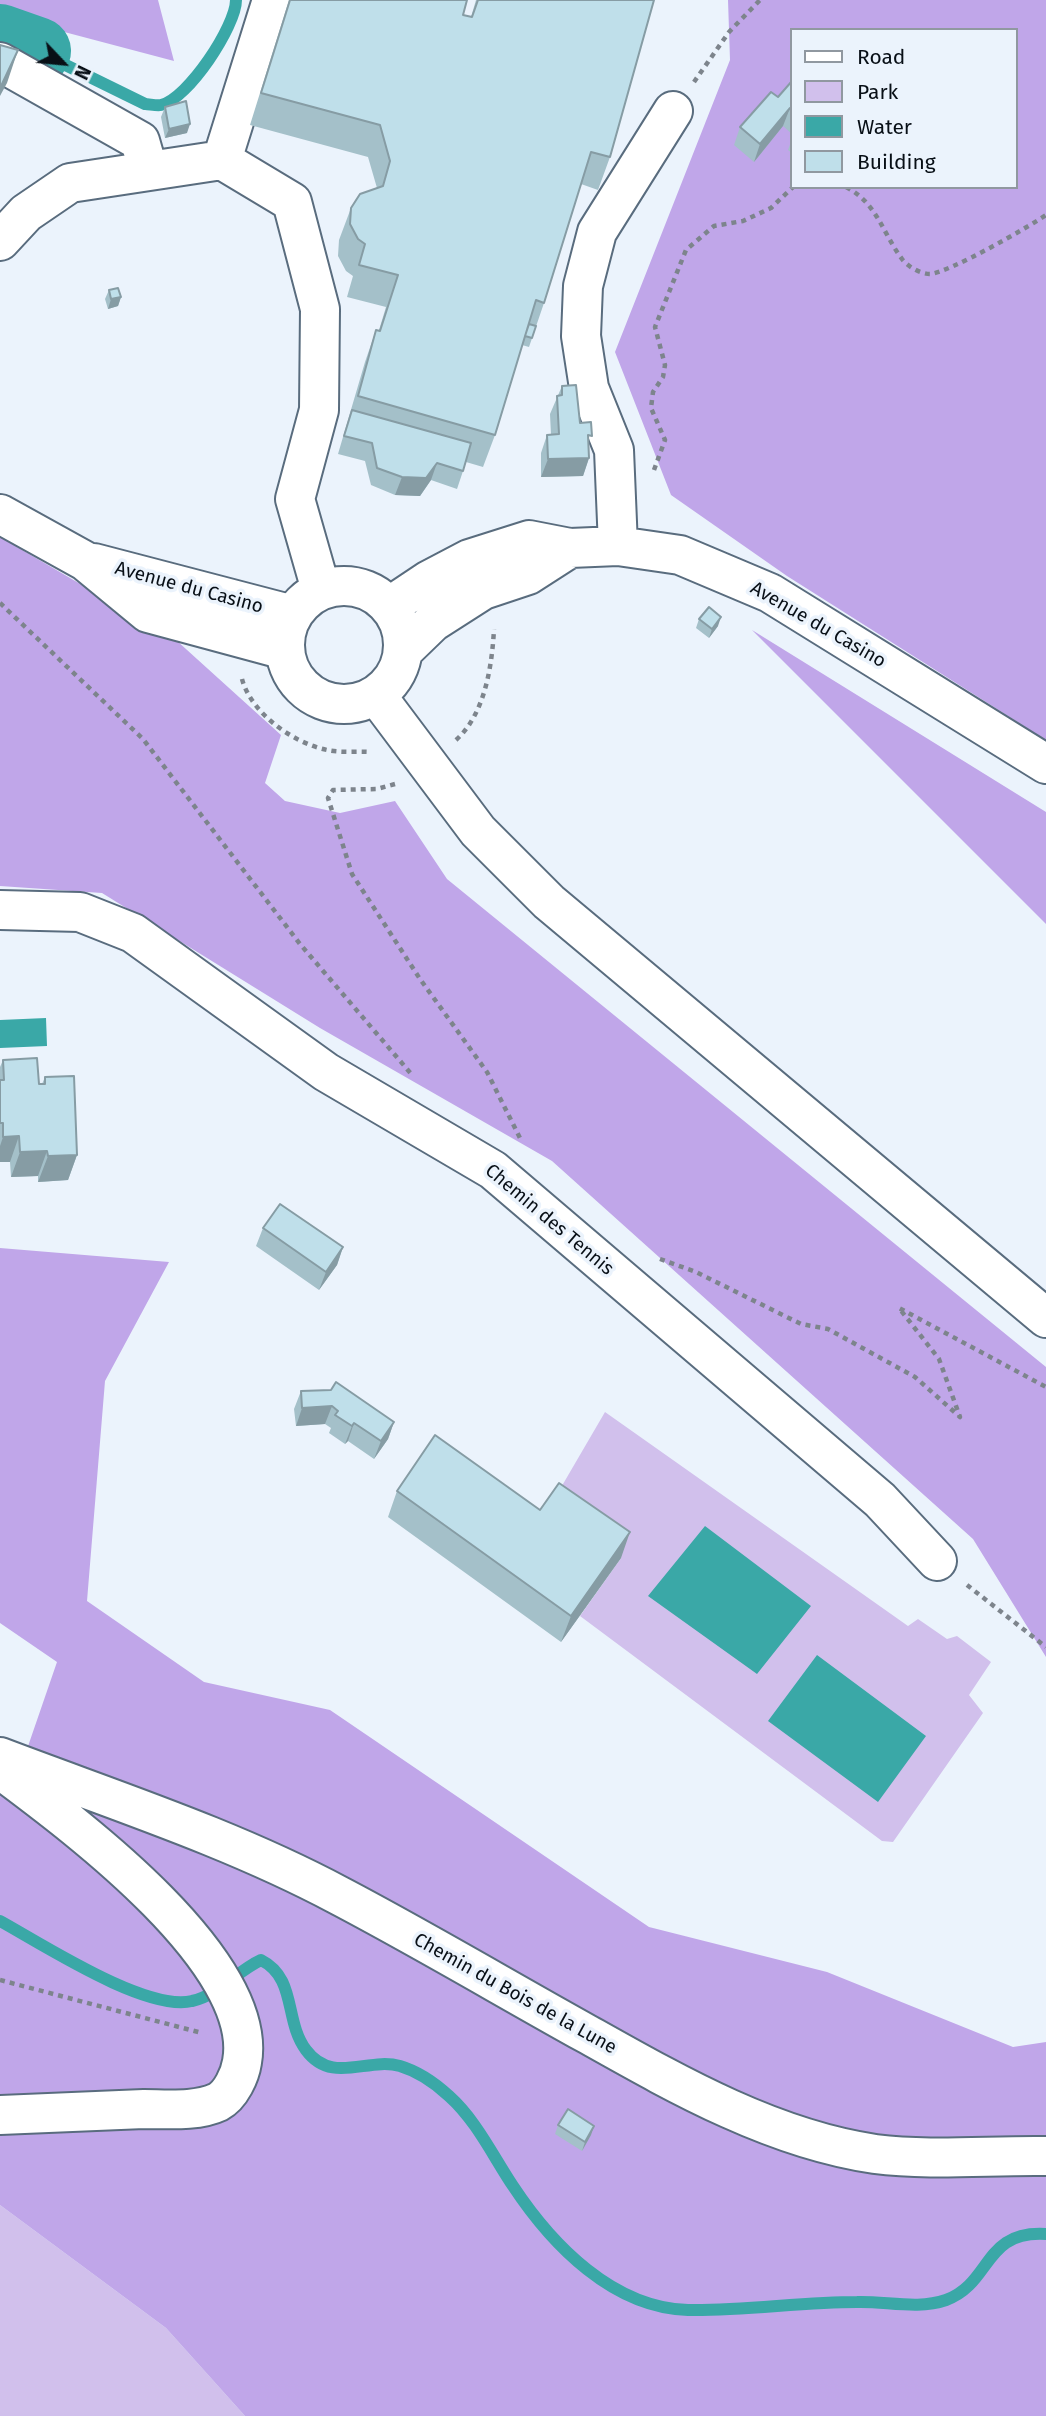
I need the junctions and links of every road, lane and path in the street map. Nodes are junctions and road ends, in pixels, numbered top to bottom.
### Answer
1 (272, 0) edge
2 (760, 0) edge
3 (0, 62) edge
4 (673, 111) joint
5 (222, 160) junction
6 (148, 169) junction
7 (791, 189) edge
8 (850, 189) edge
9 (1046, 215) edge
10 (0, 241) edge
11 (650, 474) dead end
12 (0, 514) edge
13 (618, 546) junction
14 (570, 548) junction
15 (321, 590) junction
16 (0, 603) edge
17 (390, 606) junction
18 (493, 619) dead end
19 (289, 633) junction
20 (404, 651) junction
21 (241, 677) dead end
22 (376, 695) junction
23 (452, 744) dead end
24 (374, 752) dead end
25 (1046, 764) edge
26 (377, 789) dead end
27 (0, 910) edge
28 (487, 1072) dead end
29 (414, 1078) dead end
30 (647, 1255) dead end
31 (1046, 1318) edge
32 (1046, 1387) edge
33 (937, 1561) joint
34 (1046, 1647) edge
35 (0, 1757) edge
36 (0, 1769) edge
37 (0, 1980) edge
38 (242, 2026) junction
39 (0, 2115) edge
40 (1046, 2157) edge

1 - 5 street
2 - 4 path
3 - 6 street
4 - 13 street
5 - 6 street
5 - 15 street
6 - 10 street
7 - 11 path
8 - 9 path
12 - 19 street, Avenue du Casino
13 - 14 street, Avenue du Casino
13 - 25 street, Avenue du Casino
14 - 17 street, Avenue du Casino
14 - 20 street
15 - 17 street
15 - 19 street
16 - 29 path
17 - 20 street
18 - 23 path
19 - 22 street
20 - 22 street
21 - 24 path
22 - 31 street
26 - 28 path
27 - 33 street, Chemin des Tennis
30 - 32 path
33 - 34 path
35 - 40 street, Chemin du Bois de la Lune
36 - 38 street
37 - 38 path
38 - 39 street

